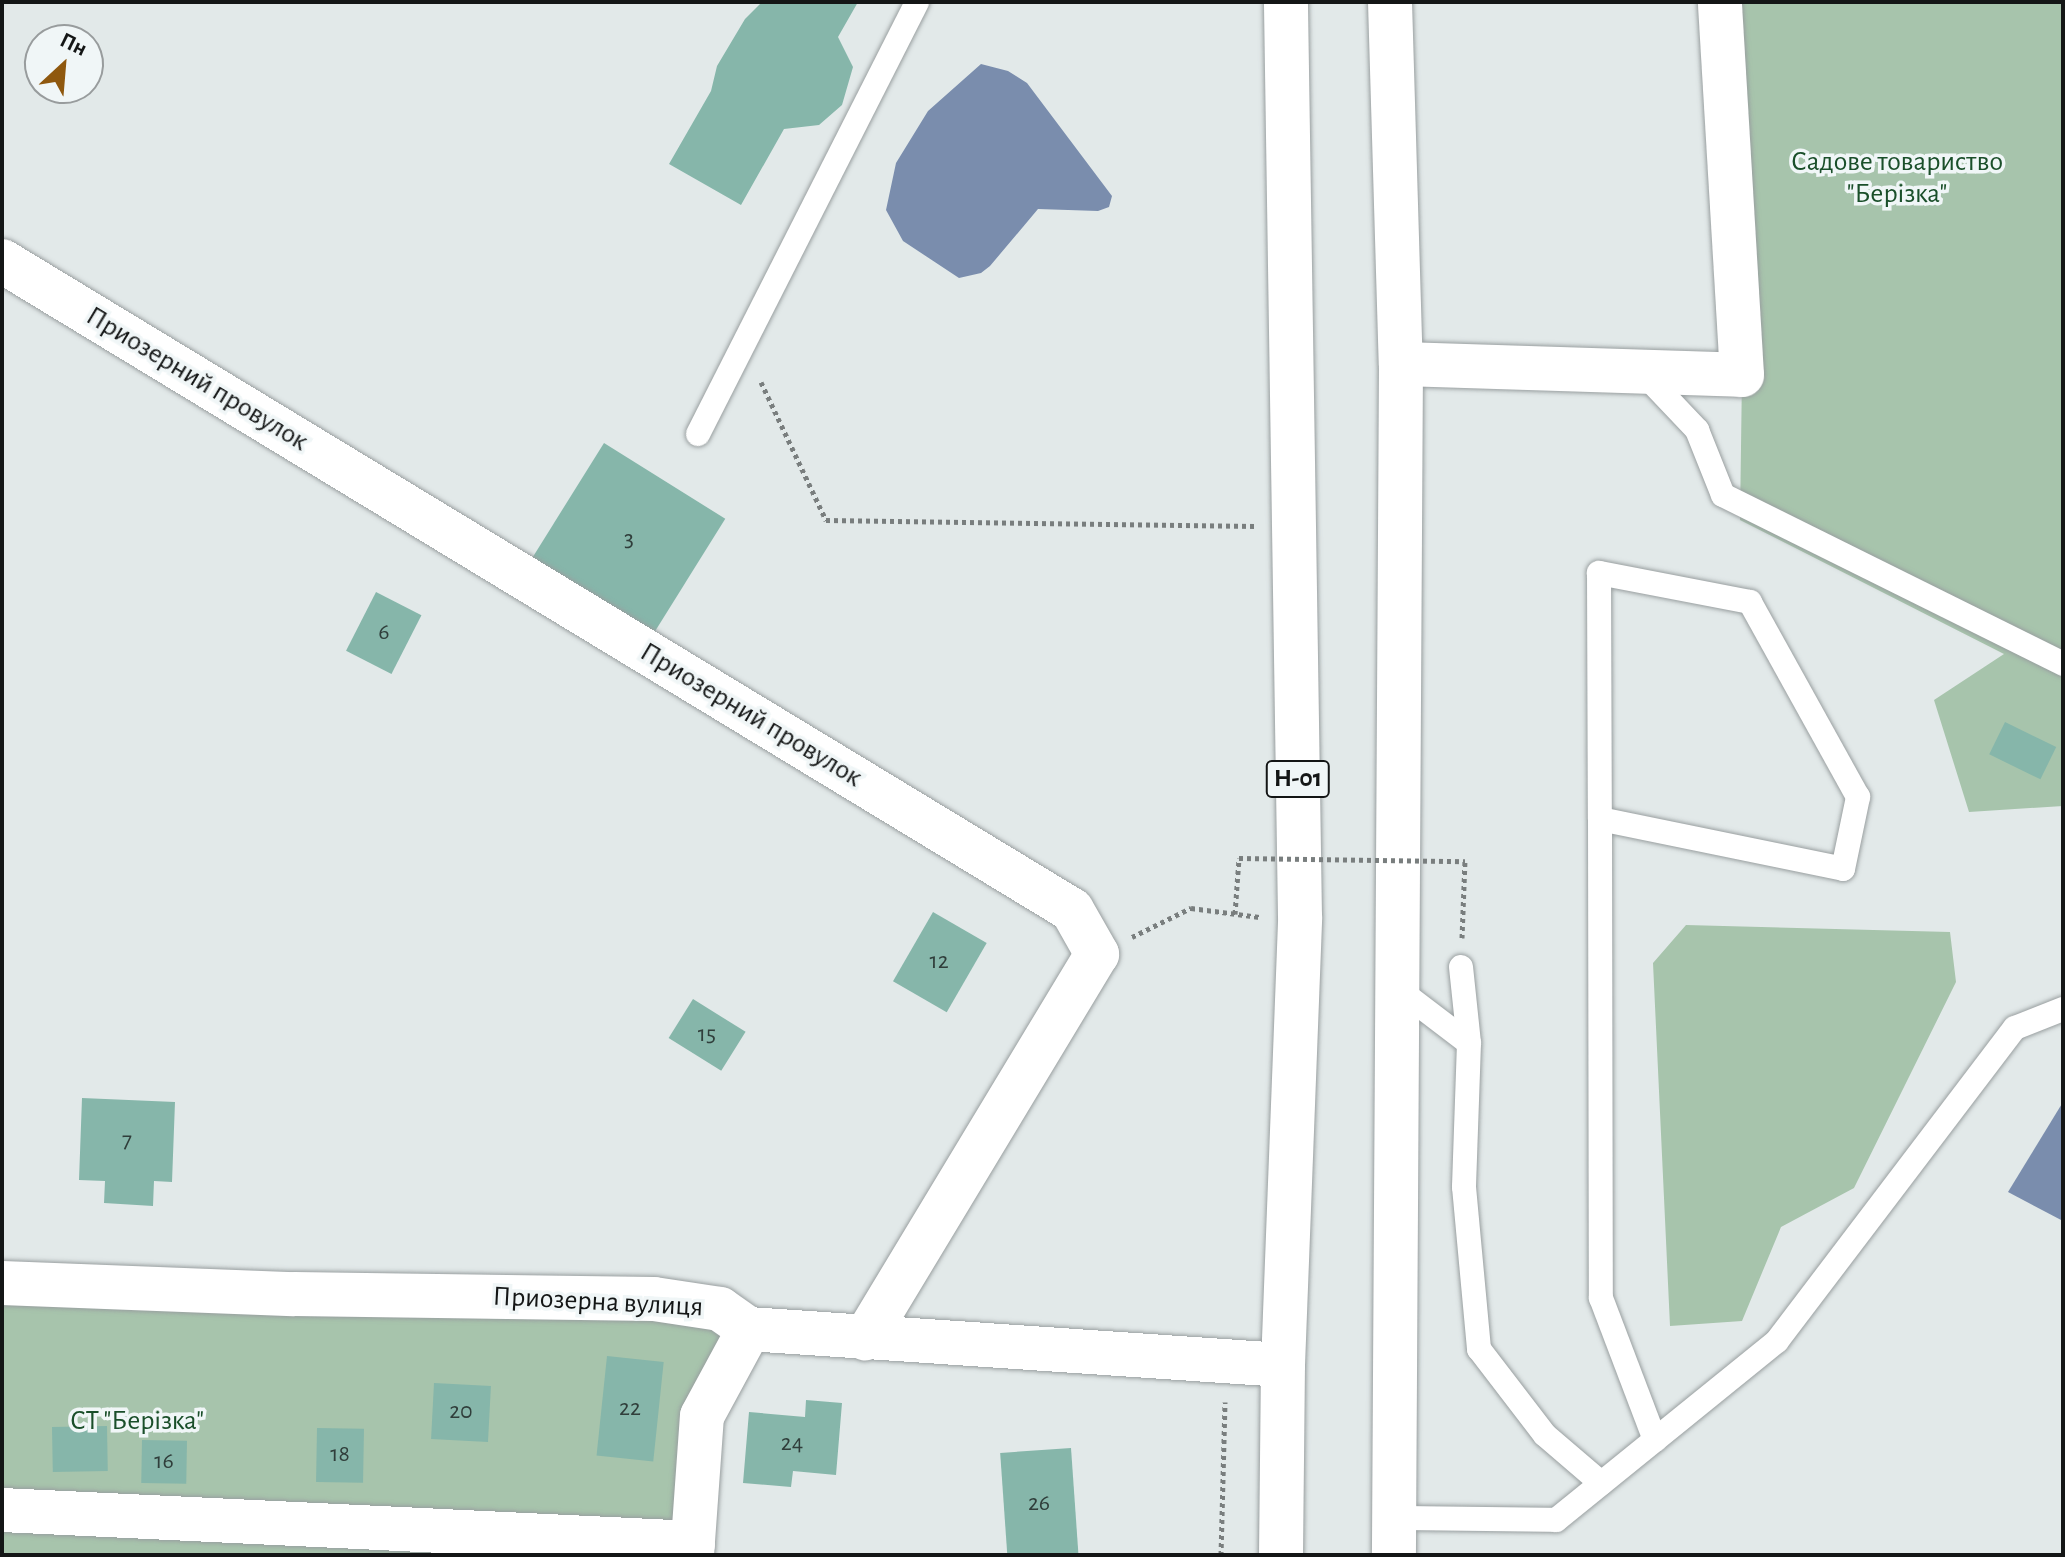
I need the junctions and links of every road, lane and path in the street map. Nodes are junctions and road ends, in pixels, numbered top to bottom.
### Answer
1 (917, 2) edge
2 (1286, 2) edge
3 (1390, 2) edge
4 (1720, 2) edge
5 (2, 261) edge
6 (743, 345) junction
7 (1401, 364) junction
8 (1641, 371) junction
9 (698, 434) dead end
10 (1294, 526) junction
11 (2063, 664) edge
12 (1600, 819) junction
13 (1235, 914) junction
14 (1300, 917) junction
15 (1097, 954) junction
16 (1461, 967) joint
17 (1398, 989) junction
18 (2063, 1009) edge
19 (1469, 1043) junction
20 (2, 1283) edge
21 (749, 1329) junction
22 (865, 1339) junction
23 (1226, 1361) junction
24 (1283, 1365) junction
25 (1655, 1440) junction
26 (1601, 1483) junction
27 (2, 1510) edge
28 (1394, 1536) edge
29 (692, 1549) edge
30 (1221, 1555) edge
31 (1281, 1555) edge

1 - 6 lane
2 - 10 street, Н-01
3 - 7 street
4 - 8 street
5 - 15 street, Приозерний провулок
6 - 9 lane
6 - 10 path
7 - 8 street
7 - 17 street
8 - 11 lane
10 - 14 street, Н-01
12 - 12 lane
12 - 25 lane
13 - 14 path
13 - 15 path
13 - 16 path, bridge
14 - 24 street, Н-01
15 - 22 street
16 - 19 lane
17 - 19 lane
17 - 28 street
18 - 25 lane
19 - 26 lane
20 - 21 street, Приозерна вулиця
21 - 22 street, Приозерна вулиця
21 - 29 street
22 - 23 street, Приозерна вулиця
23 - 24 street, Приозерна вулиця
23 - 30 path
24 - 31 street, Н-01
25 - 26 lane
26 - 28 lane
27 - 29 street

